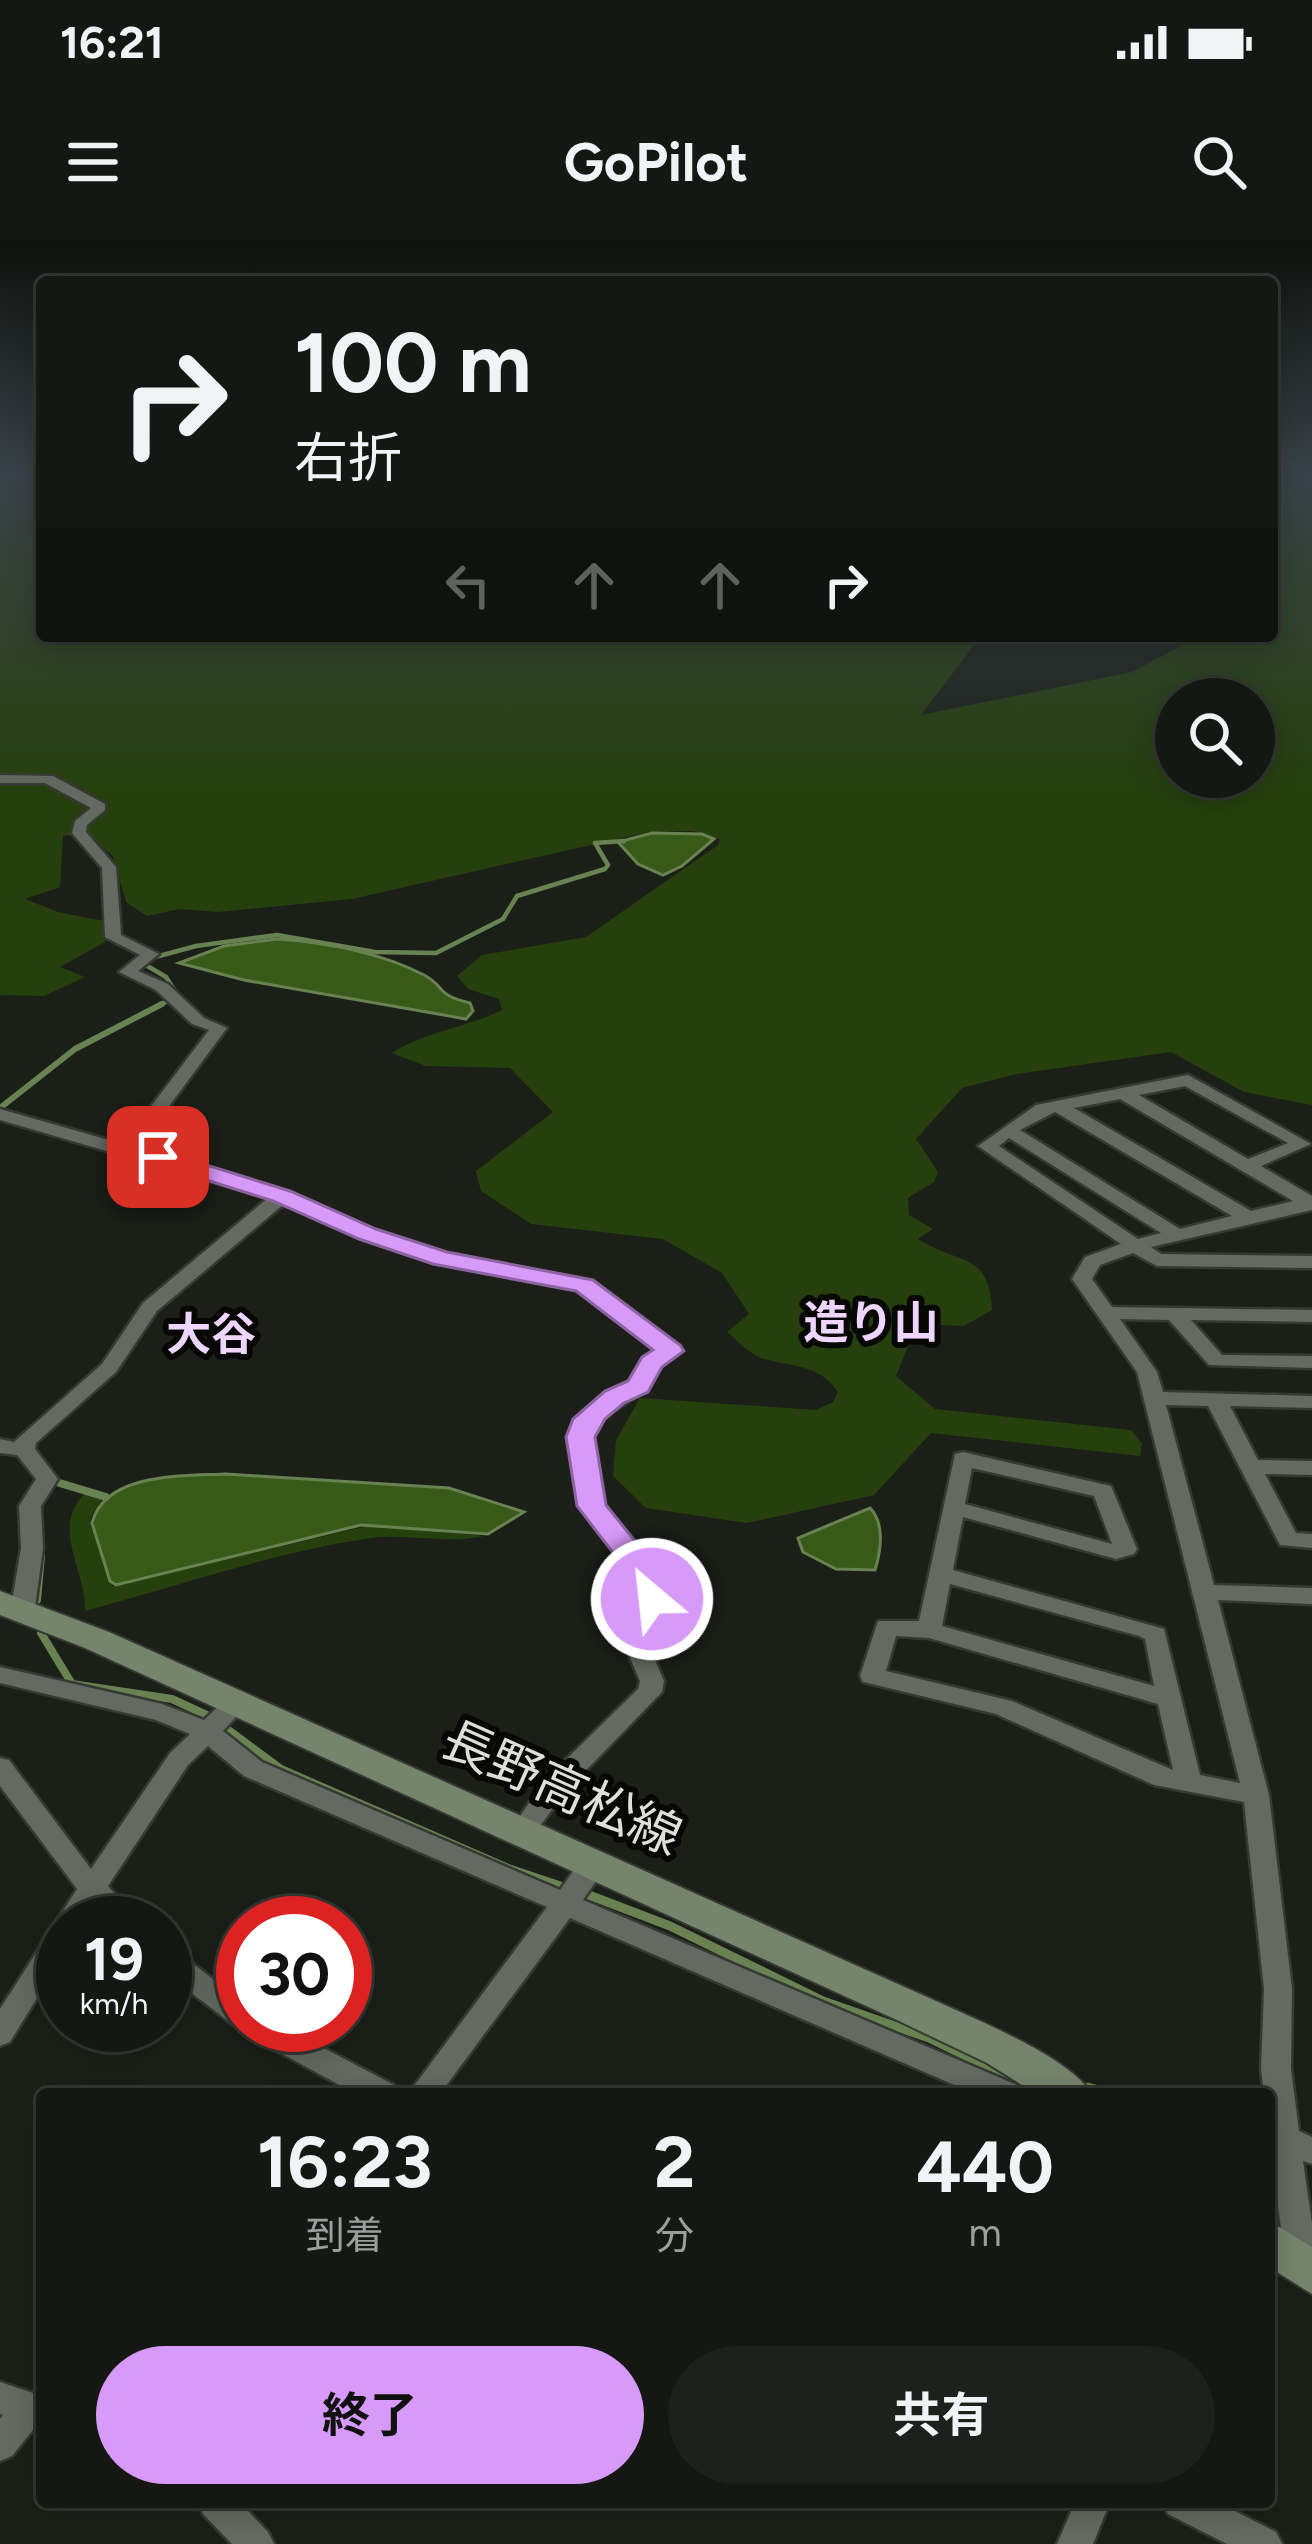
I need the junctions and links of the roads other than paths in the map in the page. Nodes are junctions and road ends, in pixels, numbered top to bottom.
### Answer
1 (0, 779) edge
2 (1121, 1092) junction
3 (1058, 1106) junction
4 (0, 1114) edge
5 (1008, 1130) junction
6 (158, 1157) junction
7 (1248, 1166) junction
8 (282, 1196) junction
9 (1311, 1203) edge
10 (1249, 1218) junction
11 (1179, 1236) junction
12 (1137, 1245) junction
13 (1312, 1262) edge
14 (1104, 1313) junction
15 (1175, 1314) junction
16 (1312, 1316) edge
17 (1312, 1362) edge
18 (1154, 1399) junction
19 (1216, 1400) junction
20 (1312, 1402) edge
21 (12, 1448) edge
22 (1251, 1467) junction
23 (1312, 1468) edge
24 (955, 1508) junction
25 (1312, 1541) edge
26 (940, 1574) junction
27 (1201, 1592) junction
28 (1312, 1596) edge
29 (12, 1605) edge
30 (929, 1630) junction
31 (0, 1675) edge
32 (1169, 1699) junction
33 (219, 1718) junction
34 (0, 1767) edge
35 (1189, 1784) junction
36 (1256, 1795) junction
37 (521, 1833) junction
38 (579, 1887) junction
39 (91, 1888) junction
40 (86, 1896) edge
41 (99, 1896) edge
42 (36, 1976) edge
43 (192, 1979) edge
44 (216, 1997) edge
45 (0, 2034) edge
46 (304, 2052) edge
47 (372, 2088) edge
48 (428, 2088) edge
49 (994, 2088) edge
50 (1061, 2088) edge
51 (1298, 2145) edge
52 (1289, 2251) edge
53 (23, 2406) edge
54 (0, 2445) edge
55 (221, 2508) edge
56 (1090, 2508) edge
57 (1192, 2508) edge
58 (256, 2544) edge
59 (1075, 2544) edge
60 (1264, 2544) edge

1 - 6 street
2 - 3 street
2 - 7 street
2 - 7 street
3 - 5 street
3 - 10 street
4 - 6 street
5 - 11 street
5 - 12 street
6 - 8 street
7 - 9 street
8 - 21 street
8 - 37 street
9 - 10 street
10 - 11 street
11 - 12 street
12 - 13 street
12 - 14 street
14 - 15 street
14 - 18 street
15 - 16 street
15 - 17 street
18 - 19 street
18 - 27 street
19 - 20 street
19 - 22 street
21 - 29 street
22 - 23 street
22 - 25 street
24 - 24 street
24 - 26 street
26 - 30 street
26 - 32 street
27 - 28 street
27 - 36 street
29 - 33 main road, 長野高松線
30 - 32 street
30 - 35 street
31 - 33 street
32 - 35 street
33 - 37 main road, 長野高松線
33 - 38 street
33 - 39 street
34 - 39 street
35 - 36 street
36 - 51 street
37 - 38 main road, 長野高松線
38 - 48 street
38 - 49 street
38 - 50 main road, 長野高松線
39 - 40 street
39 - 41 street
42 - 45 street
43 - 44 street
46 - 47 street
51 - 52 street
53 - 54 street
55 - 58 street
56 - 59 street
57 - 60 street

